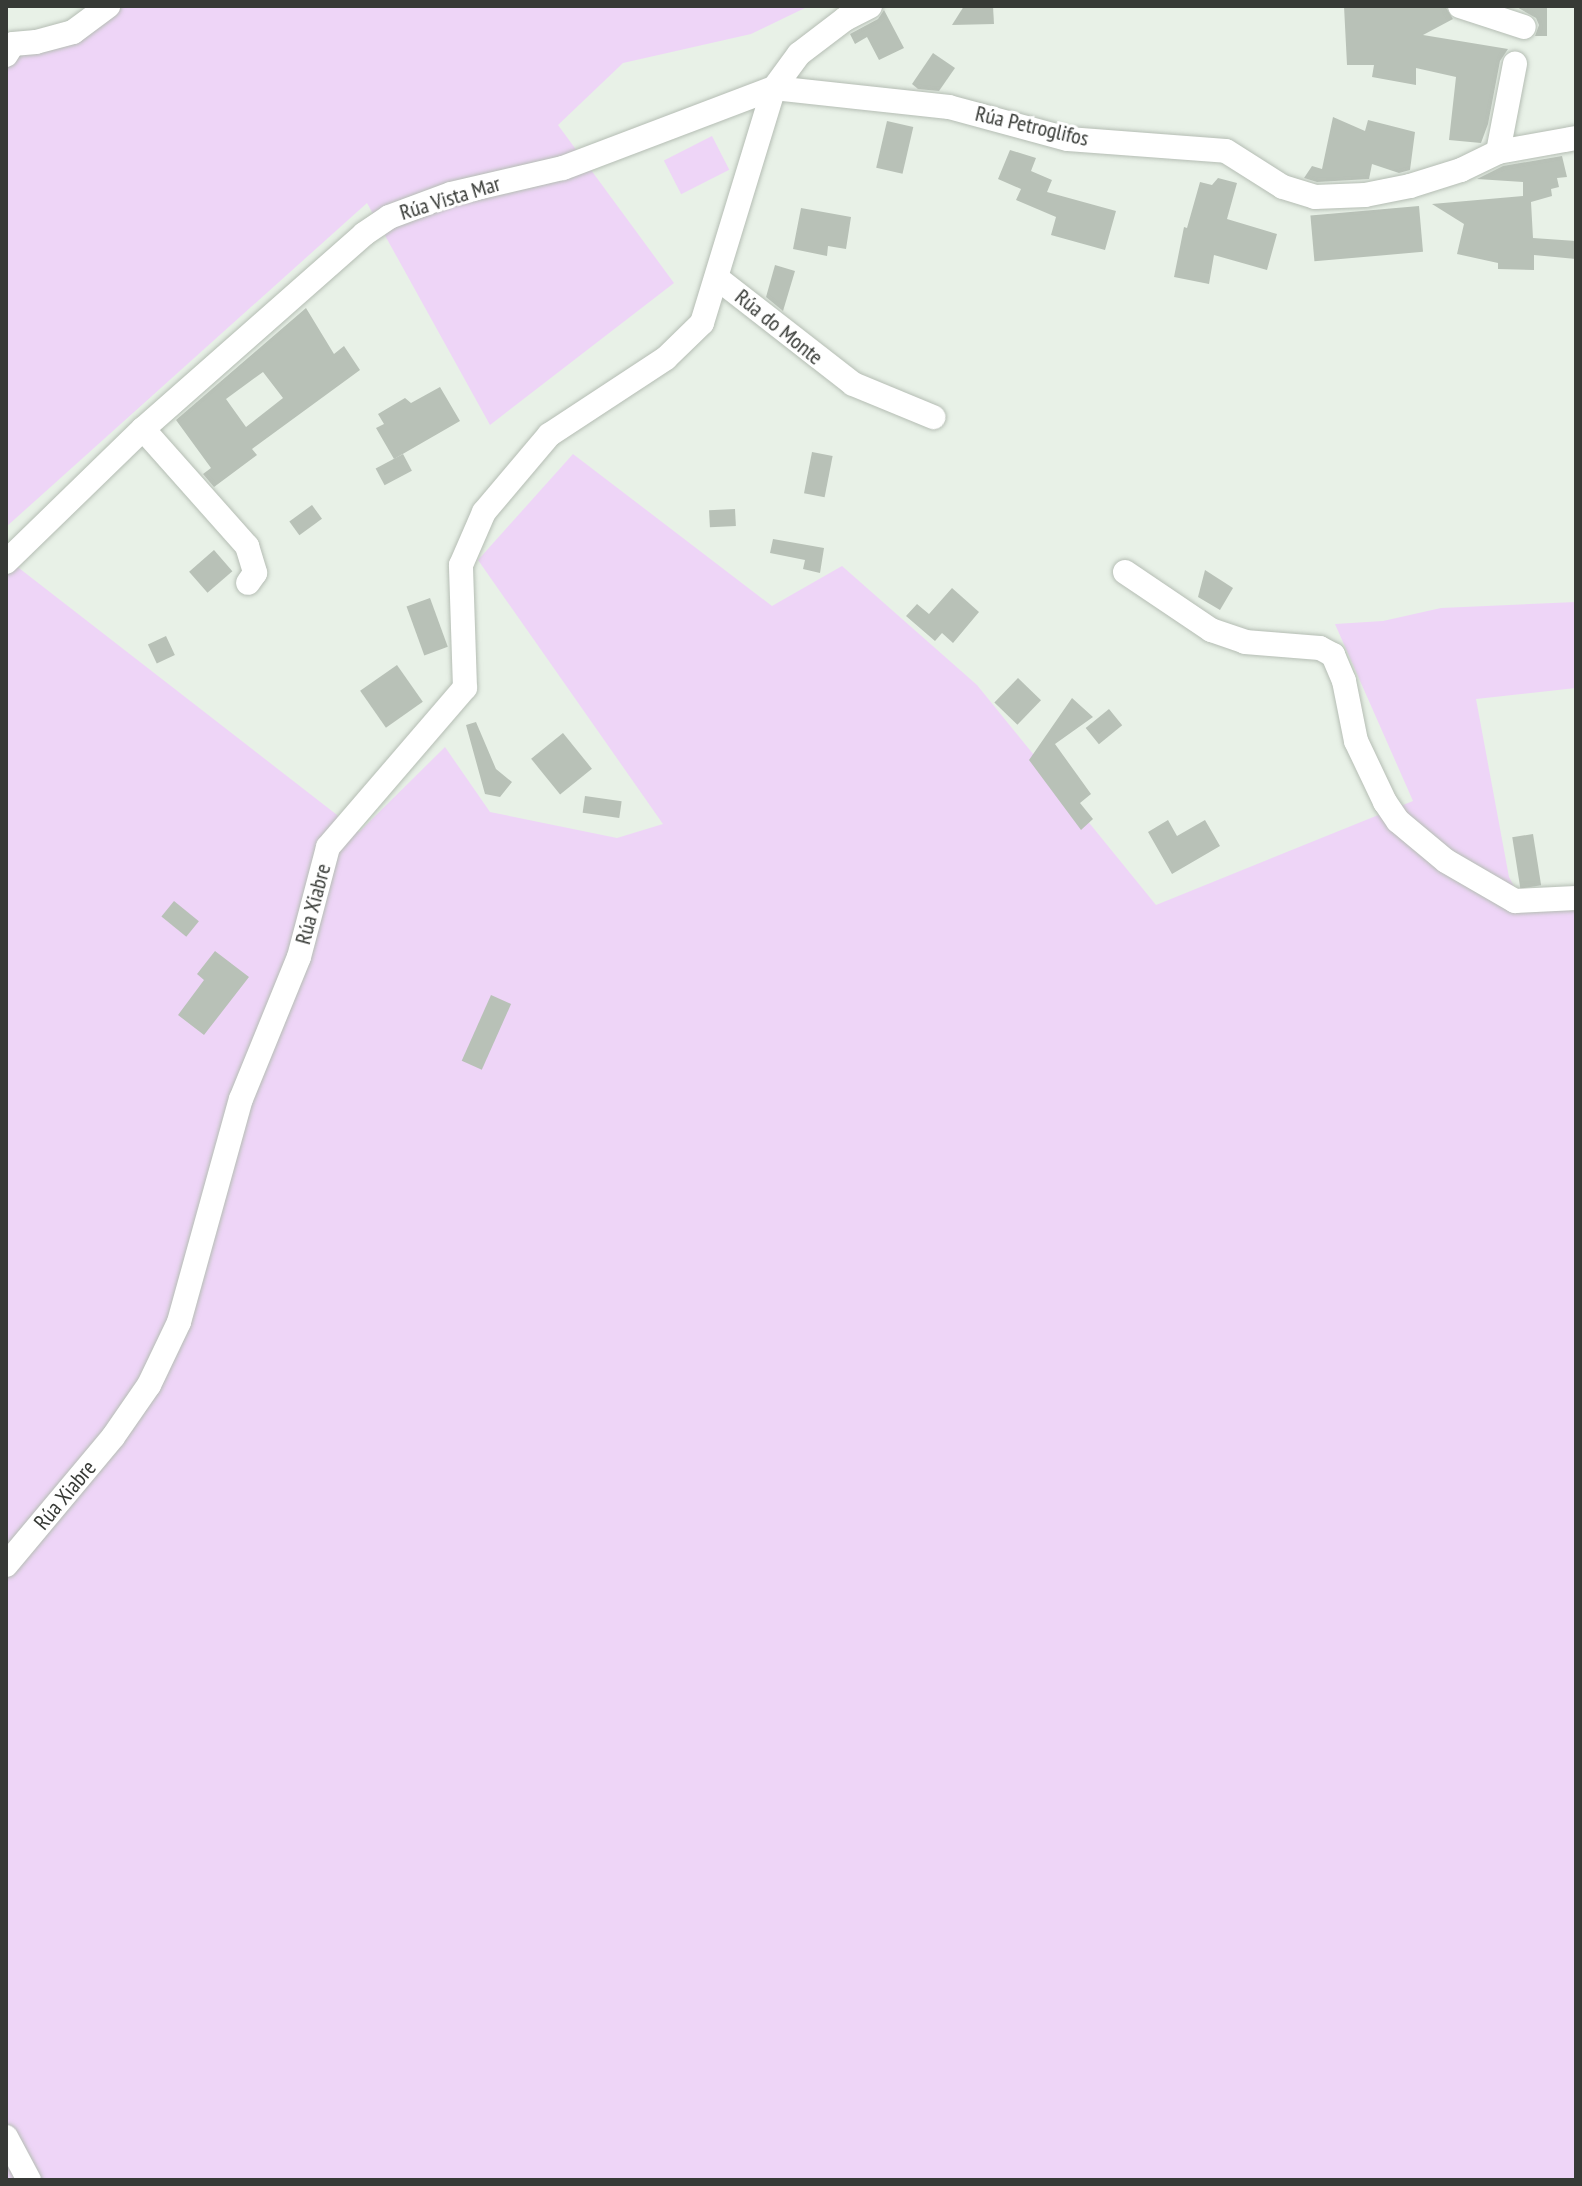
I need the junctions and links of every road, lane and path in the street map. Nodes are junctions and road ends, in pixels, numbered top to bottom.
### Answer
1 (108, 6) edge
2 (870, 6) edge
3 (1460, 6) edge
4 (1524, 27) dead end
5 (6, 55) edge
6 (1515, 64) dead end
7 (774, 88) junction
8 (1576, 138) edge
9 (1498, 152) junction
10 (717, 278) junction
11 (933, 417) dead end
12 (143, 429) junction
13 (6, 562) edge
14 (1125, 572) dead end
15 (248, 583) dead end
16 (1576, 898) edge
17 (6, 1565) edge
18 (6, 2137) edge
19 (29, 2180) edge

1 - 5 street
2 - 7 street
3 - 4 street
6 - 9 street
7 - 9 street, Rúa Petroglifos
7 - 10 street, Rúa do Monte
7 - 12 street, Rúa Vista Mar
8 - 9 street, Rúa Petroglifos
10 - 11 street, Rúa do Monte
10 - 17 street, Rúa Xiabre
12 - 13 street, Rúa Vista Mar
12 - 15 street
14 - 16 street
18 - 19 street

